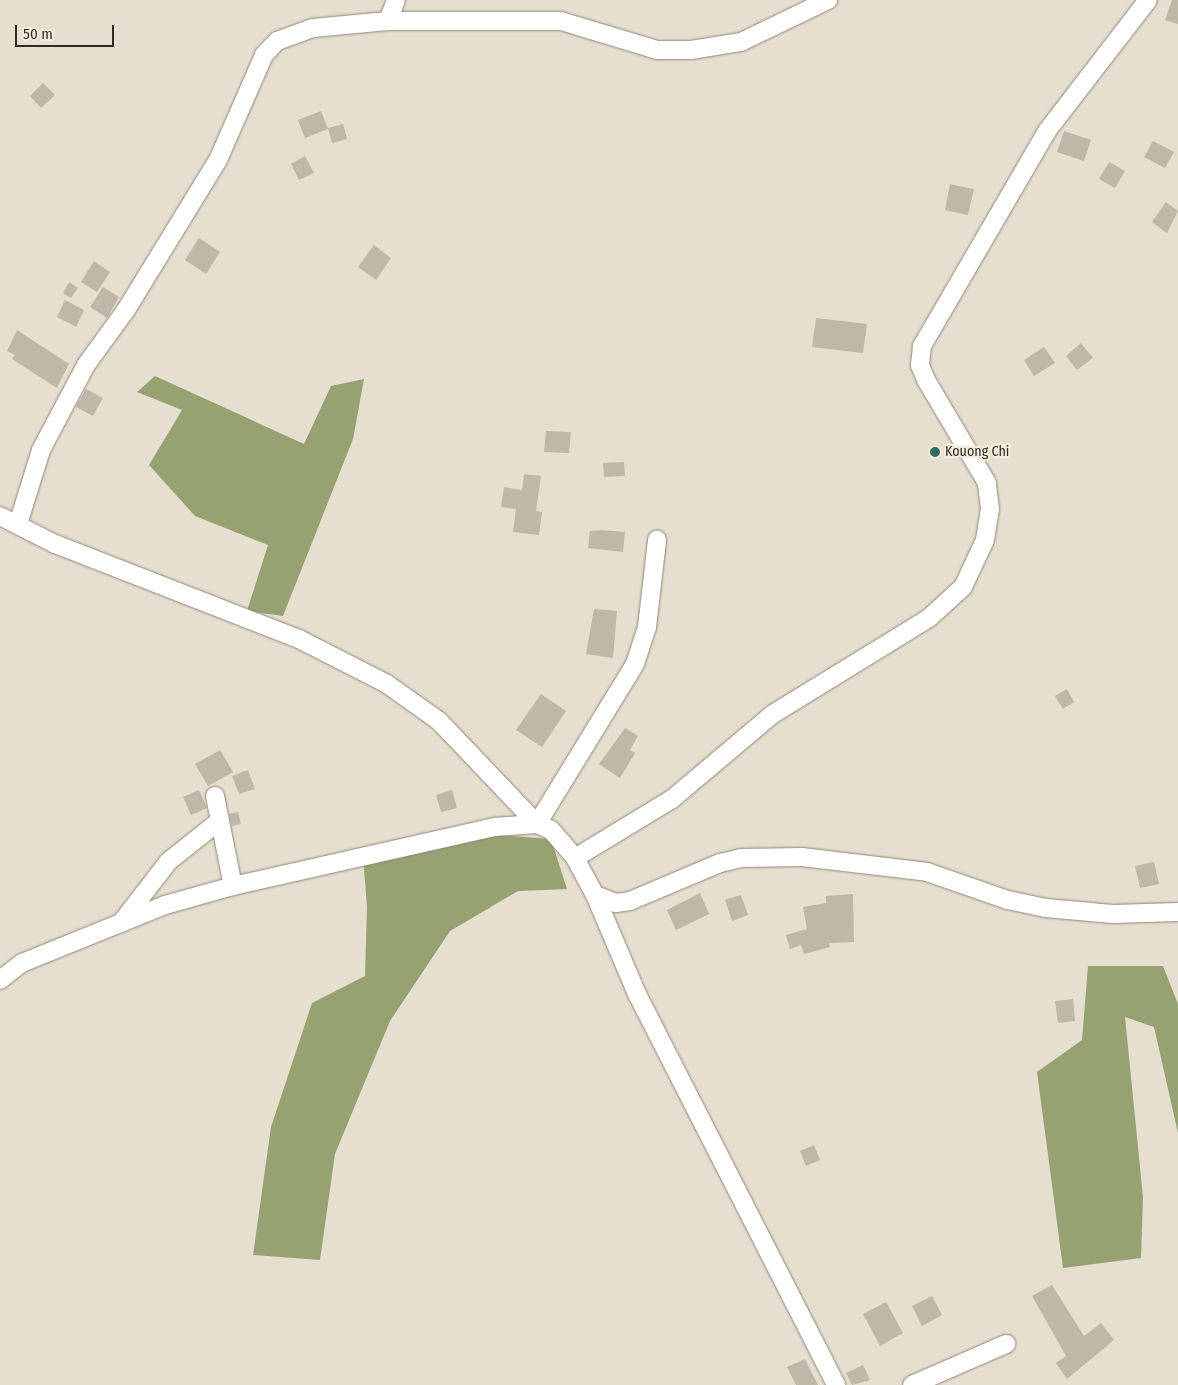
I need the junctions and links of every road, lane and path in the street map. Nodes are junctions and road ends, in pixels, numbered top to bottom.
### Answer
1 (396, 0) edge
2 (828, 0) edge
3 (1148, 0) edge
4 (388, 21) junction
5 (0, 516) edge
6 (18, 524) junction
7 (657, 540) dead end
8 (215, 796) dead end
9 (218, 822) junction
10 (537, 824) junction
11 (575, 858) junction
12 (233, 886) junction
13 (595, 895) junction
14 (1178, 912) edge
15 (121, 923) junction
16 (0, 980) edge
17 (1006, 1344) dead end
18 (836, 1385) edge
19 (912, 1385) edge

1 - 4 street
2 - 4 street
3 - 11 street
4 - 6 street
5 - 6 street
6 - 10 street
7 - 10 street
8 - 9 street
9 - 12 street
9 - 15 street
10 - 11 street
10 - 12 street
11 - 13 street
12 - 15 street
13 - 14 street
13 - 18 street
15 - 16 street
17 - 19 street

